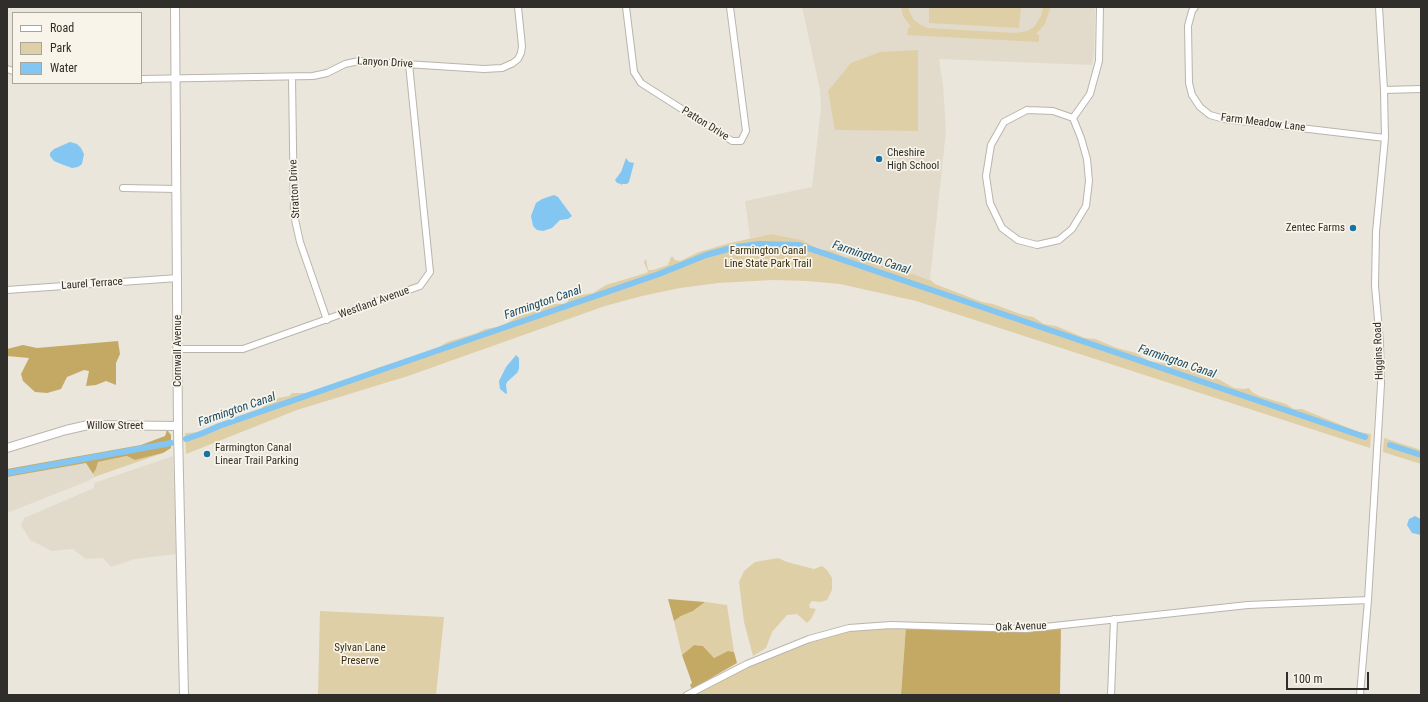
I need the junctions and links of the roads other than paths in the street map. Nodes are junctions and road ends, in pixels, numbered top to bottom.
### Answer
1 (175, 7) edge
2 (518, 7) edge
3 (626, 7) edge
4 (730, 7) edge
5 (1100, 7) edge
6 (1195, 7) edge
7 (1379, 7) edge
8 (409, 64) junction
9 (292, 77) junction
10 (176, 78) junction
11 (142, 79) edge
12 (1421, 89) edge
13 (1384, 90) junction
14 (1073, 118) junction
15 (1384, 138) junction
16 (123, 188) dead end
17 (177, 189) junction
18 (178, 278) junction
19 (7, 290) edge
20 (327, 320) junction
21 (178, 349) junction
22 (178, 426) junction
23 (7, 448) edge
24 (1368, 600) junction
25 (1114, 619) junction
26 (184, 695) edge
27 (687, 695) edge
28 (1111, 695) edge
29 (1360, 695) edge

1 - 10 street, Cornwall Avenue
2 - 8 street, Lanyon Drive
3 - 4 street, Patton Drive
5 - 14 street
6 - 15 street, Farm Meadow Lane
7 - 13 street, Higgins Road
8 - 9 street, Lanyon Drive
8 - 20 street, Westland Avenue
9 - 10 street, Lanyon Drive
9 - 20 street, Stratton Drive
10 - 11 street, Lanyon Drive
10 - 17 street, Cornwall Avenue
12 - 13 street
13 - 15 street, Higgins Road
14 - 14 street
15 - 24 street, Higgins Road
16 - 17 street
17 - 18 street, Cornwall Avenue
18 - 19 street, Laurel Terrace
18 - 21 street, Cornwall Avenue
20 - 21 street, Westland Avenue
21 - 22 street, Cornwall Avenue
22 - 23 street, Willow Street
22 - 26 street, Cornwall Avenue
24 - 25 street, Oak Avenue
24 - 29 street, Higgins Road
25 - 27 street, Oak Avenue
25 - 28 street

